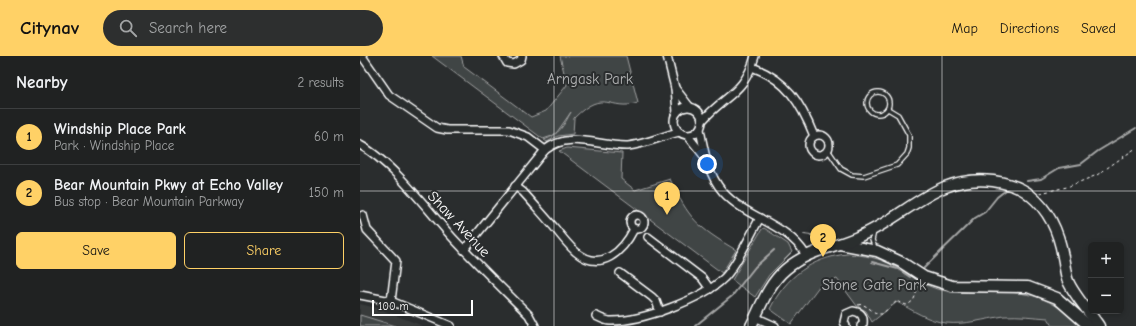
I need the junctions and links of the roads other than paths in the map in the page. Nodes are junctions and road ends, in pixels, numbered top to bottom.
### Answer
1 (362, 56) edge
2 (503, 56) edge
3 (522, 56) edge
4 (668, 56) edge
5 (755, 56) edge
6 (752, 67) junction
7 (675, 88) junction
8 (689, 106) junction
9 (714, 107) junction
10 (888, 109) junction
11 (697, 110) junction
12 (677, 112) junction
13 (703, 120) junction
14 (674, 123) junction
15 (700, 129) junction
16 (679, 132) junction
17 (662, 136) junction
18 (688, 136) junction
19 (814, 136) junction
20 (360, 145) edge
21 (545, 150) junction
22 (828, 150) junction
23 (704, 156) junction
24 (516, 186) junction
25 (363, 215) dead end
26 (760, 218) junction
27 (875, 228) junction
28 (634, 229) dead end
29 (648, 237) dead end
30 (840, 244) junction
31 (464, 250) junction
32 (877, 252) junction
33 (806, 254) junction
34 (620, 273) dead end
35 (710, 289) junction
36 (360, 295) edge
37 (391, 301) junction
38 (660, 312) junction
39 (596, 316) dead end
40 (753, 321) edge
41 (864, 325) edge
42 (451, 326) edge
43 (535, 326) edge
44 (775, 326) edge
45 (846, 326) edge
46 (1089, 326) edge
47 (1099, 326) edge

1 - 21 street
2 - 3 street
4 - 7 street
5 - 6 street
6 - 9 street
6 - 19 street
7 - 8 street
7 - 12 street
8 - 11 street
8 - 12 street
9 - 11 street
9 - 13 street
10 - 10 lane
10 - 22 lane
11 - 13 street
12 - 14 street
13 - 15 street
14 - 16 street
14 - 17 street
15 - 18 street
15 - 23 street
16 - 17 street
16 - 18 street
17 - 21 street
18 - 23 street
19 - 22 street
19 - 22 street
20 - 31 street, Shaw Avenue
21 - 24 street
23 - 26 street
24 - 28 street
24 - 31 street
25 - 37 street
26 - 33 street
26 - 35 street
27 - 30 street
27 - 32 lane
27 - 47 street
29 - 35 street
30 - 32 street
30 - 33 street
31 - 43 street, Shaw Avenue
32 - 46 street
33 - 40 street
34 - 38 street
35 - 38 street
36 - 37 street
37 - 42 street
38 - 39 street
40 - 44 street
41 - 45 street

